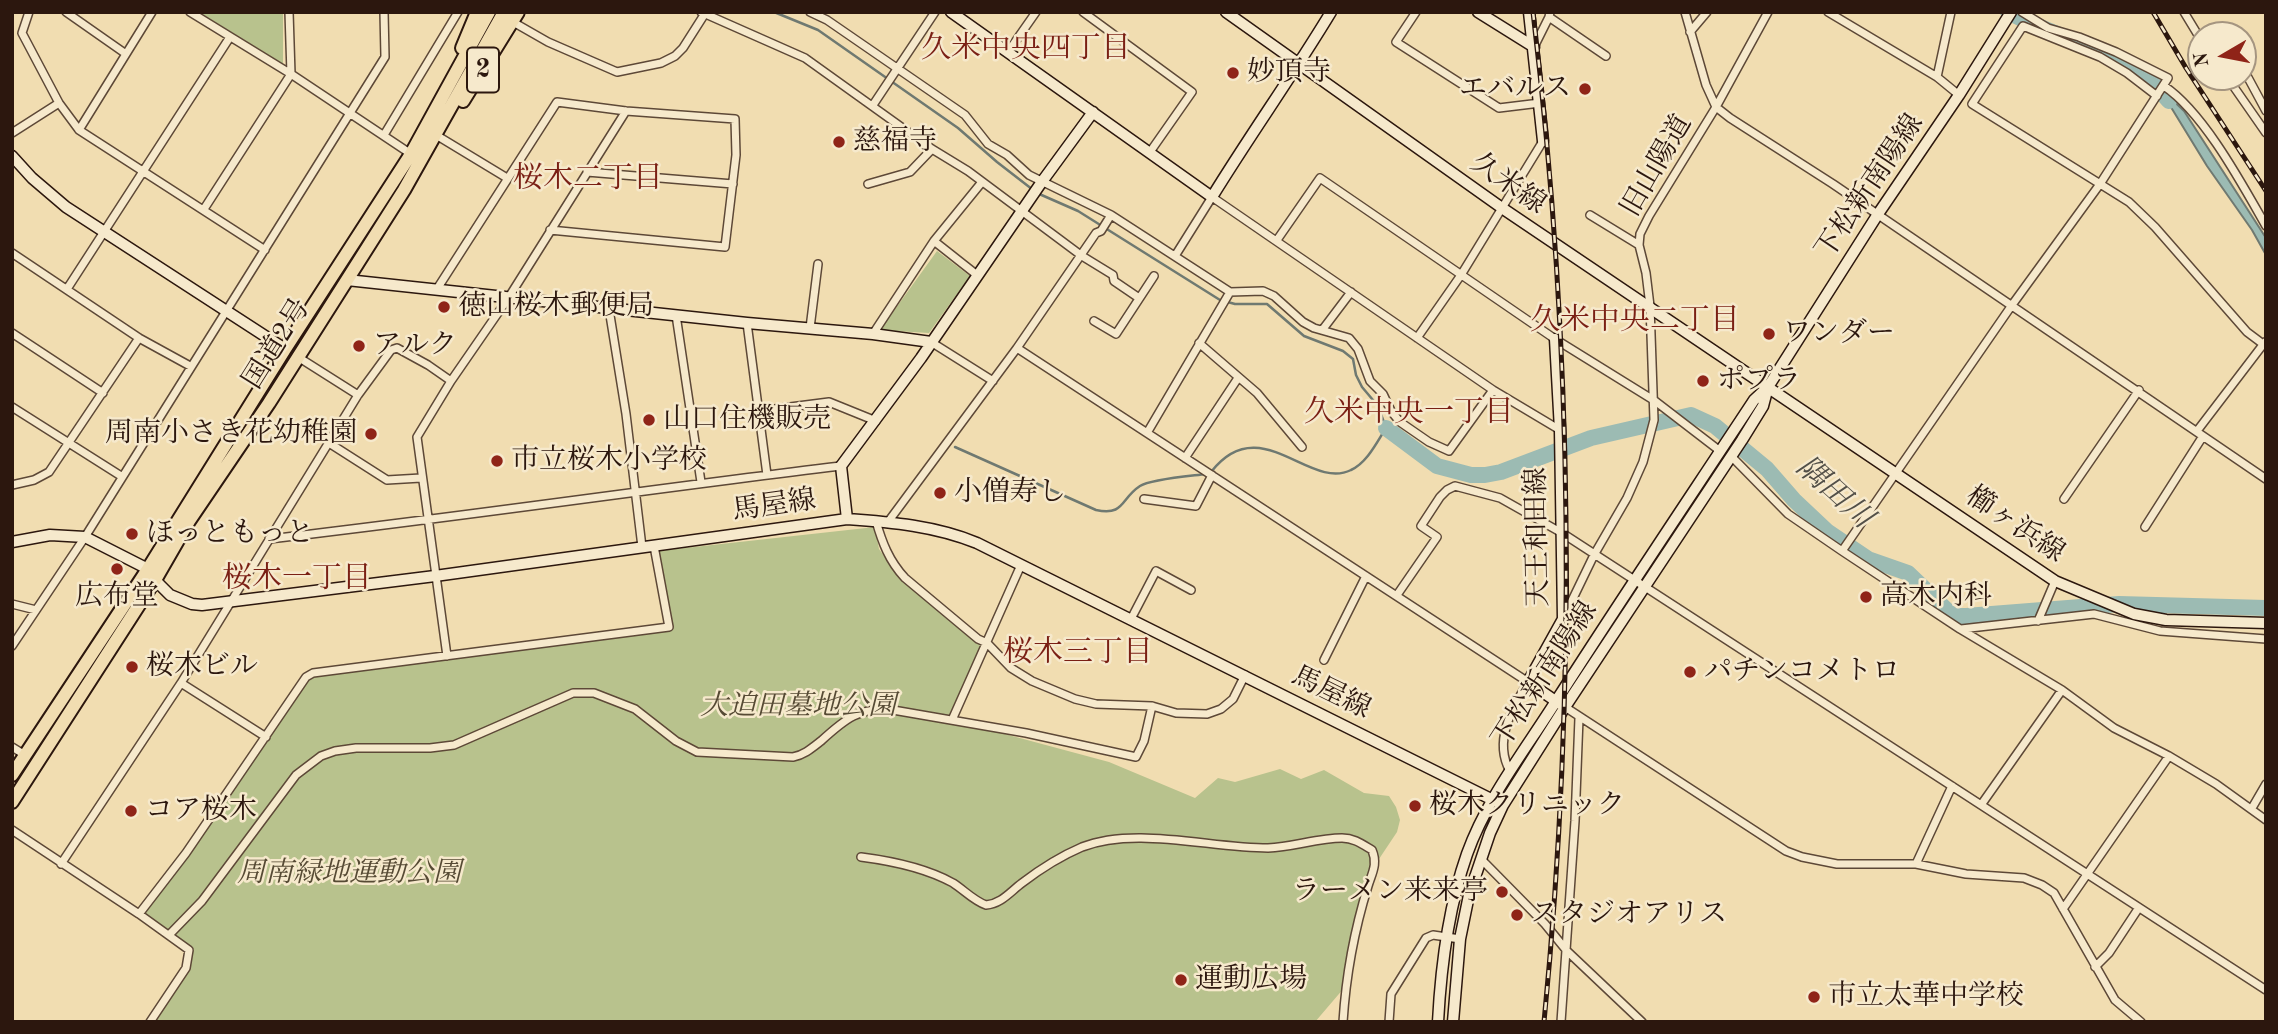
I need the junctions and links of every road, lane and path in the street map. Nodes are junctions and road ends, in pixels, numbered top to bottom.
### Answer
1 (29, 12) edge
2 (66, 12) edge
3 (152, 12) edge
4 (191, 12) edge
5 (289, 12) edge
6 (384, 12) edge
7 (458, 12) edge
8 (477, 12) edge
9 (489, 12) edge
10 (504, 12) edge
11 (810, 12) edge
12 (935, 12) edge
13 (951, 12) edge
14 (1036, 12) edge
15 (1083, 12) edge
16 (1226, 12) edge
17 (1331, 12) edge
18 (1416, 12) edge
19 (1478, 12) edge
20 (1529, 12) edge
21 (1685, 12) edge
22 (1707, 12) edge
23 (1768, 12) edge
24 (1828, 12) edge
25 (1951, 12) edge
26 (2021, 12) edge
27 (703, 13) edge
28 (1549, 15) edge
29 (2009, 15) edge
30 (516, 17) edge
31 (1690, 33) junction
32 (230, 37) junction
33 (1534, 47) junction
34 (1008, 52) junction
35 (126, 54) junction
36 (1606, 56) dead end
37 (1299, 65) junction
38 (896, 68) junction
39 (291, 74) junction
40 (1937, 78) junction
41 (2164, 86) junction
42 (2237, 91) edge
43 (2255, 91) edge
44 (1959, 95) junction
45 (2157, 96) junction
46 (59, 103) junction
47 (1540, 103) junction
48 (873, 105) junction
49 (1716, 107) junction
50 (626, 111) junction
51 (2266, 111) edge
52 (1093, 112) junction
53 (349, 113) junction
54 (436, 127) junction
55 (79, 130) junction
56 (12, 133) edge
57 (2266, 133) edge
58 (384, 135) junction
59 (1543, 141) joint
60 (932, 149) junction
61 (1150, 152) junction
62 (411, 154) junction
63 (12, 156) edge
64 (144, 172) junction
65 (587, 172) junction
66 (507, 178) junction
67 (982, 182) junction
68 (1041, 183) junction
69 (733, 184) junction
70 (868, 184) dead end
71 (2100, 184) junction
72 (1212, 197) junction
73 (1502, 208) junction
74 (204, 209) junction
75 (1023, 212) junction
76 (1878, 214) junction
77 (1111, 215) junction
78 (1590, 215) dead end
79 (2266, 226) edge
80 (550, 230) junction
81 (103, 231) junction
82 (1277, 240) junction
83 (934, 241) junction
84 (1639, 245) junction
85 (265, 250) junction
86 (12, 253) edge
87 (1082, 256) junction
88 (1175, 256) junction
89 (818, 264) dead end
90 (977, 275) junction
91 (1461, 275) junction
92 (1154, 276) dead end
93 (347, 280) junction
94 (67, 289) junction
95 (437, 289) junction
96 (1230, 292) junction
97 (1351, 292) junction
98 (509, 297) junction
99 (1139, 298) junction
100 (2012, 305) junction
101 (1650, 306) junction
102 (609, 309) junction
103 (225, 311) junction
104 (676, 315) junction
105 (1094, 321) dead end
106 (747, 323) junction
107 (810, 328) junction
108 (1323, 329) junction
109 (12, 333) edge
110 (873, 334) junction
111 (139, 338) junction
112 (1417, 338) junction
113 (1555, 339) junction
114 (931, 342) junction
115 (1199, 343) junction
116 (2265, 343) edge
117 (1017, 348) junction
118 (285, 349) junction
119 (298, 357) junction
120 (190, 366) junction
121 (1238, 378) junction
122 (451, 381) junction
123 (993, 381) junction
124 (1768, 387) junction
125 (1493, 390) junction
126 (2139, 390) junction
127 (103, 393) junction
128 (358, 395) junction
129 (1655, 401) junction
130 (12, 407) edge
131 (759, 411) junction
132 (876, 421) junction
133 (1560, 430) junction
134 (1147, 433) junction
135 (2200, 433) junction
136 (68, 443) junction
137 (329, 443) junction
138 (1302, 447) dead end
139 (1721, 449) junction
140 (1732, 455) junction
141 (1185, 458) junction
142 (841, 466) junction
143 (1896, 473) junction
144 (767, 475) junction
145 (1213, 475) junction
146 (121, 476) junction
147 (421, 478) junction
148 (2266, 479) edge
149 (701, 482) junction
150 (12, 485) edge
151 (635, 492) junction
152 (1144, 499) dead end
153 (2064, 499) dead end
154 (847, 519) junction
155 (427, 520) junction
156 (876, 521) junction
157 (888, 522) junction
158 (2145, 527) dead end
159 (1562, 533) junction
160 (85, 537) junction
161 (269, 540) junction
162 (12, 542) edge
163 (654, 546) junction
164 (642, 547) junction
165 (1842, 551) junction
166 (1594, 555) junction
167 (1021, 565) junction
168 (151, 574) junction
169 (435, 576) junction
170 (1366, 576) junction
171 (1634, 579) junction
172 (2055, 581) junction
173 (1645, 587) junction
174 (1191, 590) dead end
175 (1396, 595) junction
176 (231, 601) junction
177 (12, 604) edge
178 (36, 611) junction
179 (1563, 618) junction
180 (1131, 619) junction
181 (2038, 621) junction
182 (2266, 623) edge
183 (1960, 629) junction
184 (2266, 639) edge
185 (987, 643) junction
186 (12, 646) edge
187 (447, 656) junction
188 (1324, 660) dead end
189 (1245, 676) junction
190 (1528, 682) junction
191 (181, 683) junction
192 (2062, 690) junction
193 (1560, 704) junction
194 (1152, 706) junction
195 (1579, 718) junction
196 (952, 720) junction
197 (266, 737) junction
198 (12, 747) edge
199 (25, 755) junction
200 (2169, 756) junction
201 (1510, 771) junction
202 (12, 775) edge
203 (2266, 784) edge
204 (1952, 786) junction
205 (1493, 799) junction
206 (12, 802) edge
207 (1503, 805) junction
208 (1981, 805) junction
209 (2252, 808) junction
210 (2266, 820) edge
211 (12, 830) edge
212 (861, 857) dead end
213 (1481, 859) junction
214 (61, 864) junction
215 (1916, 864) junction
216 (2088, 874) junction
217 (2063, 909) junction
218 (2138, 909) junction
219 (139, 914) junction
220 (169, 935) junction
221 (1446, 937) junction
222 (1460, 939) junction
223 (1567, 951) junction
224 (2095, 967) junction
225 (2266, 990) edge
226 (150, 1022) edge
227 (1343, 1022) edge
228 (1388, 1022) edge
229 (1438, 1022) edge
230 (1453, 1022) edge
231 (1561, 1022) edge
232 (1642, 1022) edge
233 (2141, 1022) edge

1 - 46 street
2 - 35 street
3 - 35 street
4 - 32 street
5 - 39 street
6 - 53 street
7 - 58 street
8 - 54 highway, 2
9 - 54 highway, 国道2号 / 2
10 - 54 highway, 国道2号 / 2
11 - 38 street
12 - 38 street
13 - 34 street
14 - 34 street
15 - 61 street
16 - 37 street, 久米線
17 - 37 street
18 - 47 street
19 - 33 street
20 - 33 street
21 - 31 street, 旧山陽道
22 - 31 street
23 - 49 street
24 - 40 street
25 - 40 street
26 - 41 street
27 - 30 street
27 - 48 street
28 - 33 street
28 - 36 street
29 - 44 street, 下松新南陽線
30 - 54 highway, 2
31 - 49 street, 旧山陽道
32 - 39 street
32 - 64 street
33 - 47 street
34 - 52 street
35 - 55 street
37 - 72 street
37 - 73 street, 久米線
38 - 48 street
38 - 68 street
39 - 53 street
39 - 74 street
40 - 44 street
41 - 45 street
41 - 79 street
42 - 57 street
43 - 51 street
44 - 76 street, 下松新南陽線
45 - 71 street
45 - 71 street
46 - 55 street
46 - 56 street
47 - 59 street
48 - 60 street
49 - 76 street
49 - 84 street, 旧山陽道
50 - 65 street
50 - 66 street
50 - 69 street
52 - 61 street
52 - 68 street
53 - 58 street
53 - 85 street
54 - 62 highway, 国道2号 / 2
54 - 66 street
54 - 93 highway, 国道2号 / 2
55 - 64 street
58 - 62 street
59 - 73 street
60 - 67 street
60 - 70 street
61 - 72 street
62 - 118 highway, 国道2号 / 2
63 - 81 street
64 - 74 street
64 - 81 street
65 - 69 street
65 - 80 street
66 - 95 street
67 - 75 street
67 - 83 street
68 - 75 street
68 - 77 street
69 - 80 street
71 - 100 street
71 - 116 street
72 - 82 street
72 - 88 street
73 - 91 street
73 - 101 street, 久米線
74 - 85 street
75 - 87 street
75 - 90 street
76 - 100 street
76 - 124 street, 下松新南陽線
77 - 87 street
77 - 88 street
78 - 84 street
80 - 98 street
81 - 94 street
81 - 103 street
82 - 91 street
82 - 97 street
83 - 90 street
83 - 110 street
84 - 101 street, 旧山陽道
85 - 103 street
86 - 94 street
87 - 99 street
87 - 117 street
88 - 96 street
89 - 107 street
90 - 114 street
91 - 112 street
91 - 113 street
92 - 99 street
93 - 95 street
93 - 119 highway, 国道2号 / 2
94 - 111 street
95 - 98 street
96 - 108 street
96 - 115 street
97 - 108 street
97 - 112 street
98 - 102 street
98 - 122 street
99 - 105 street
100 - 126 street
100 - 143 street
101 - 124 street, 久米線
101 - 129 street, 旧山陽道
102 - 104 street
102 - 151 street
103 - 118 street
103 - 120 street
104 - 106 street
104 - 149 street
106 - 107 street
106 - 131 street
107 - 110 street
108 - 125 street
109 - 127 street
110 - 114 street
111 - 120 street
111 - 127 street
112 - 125 street
113 - 129 street
113 - 133 street, 天王和田線
114 - 123 street
114 - 132 street
115 - 121 street
115 - 134 street
116 - 135 street
117 - 123 street
117 - 134 street
118 - 168 highway, 国道2号 / 2
119 - 128 street
119 - 168 highway, 国道2号 / 2
120 - 146 street
121 - 138 street
121 - 141 street
122 - 128 street
122 - 147 street
123 - 157 street
124 - 139 street, 下松新南陽線
124 - 140 street, 下松新南陽線
124 - 143 street, 櫛ヶ浜線
125 - 133 street
126 - 135 street
126 - 153 street
127 - 136 street
128 - 137 street
129 - 139 street
129 - 166 street, 旧山陽道
130 - 136 street
131 - 132 street
131 - 144 street
132 - 142 street
133 - 159 street, 天王和田線
134 - 141 street
135 - 148 street
135 - 158 street
136 - 146 street
136 - 150 street
137 - 147 street
137 - 161 street
139 - 171 street, 下松新南陽線
140 - 165 street
140 - 173 street, 下松新南陽線
141 - 145 street
142 - 144 street
142 - 154 street
143 - 165 street
143 - 172 street, 櫛ヶ浜線
144 - 149 street
145 - 152 street
145 - 170 street
146 - 160 street
147 - 155 street
149 - 151 street
151 - 155 street
151 - 164 street
154 - 156 street, 馬屋線
154 - 163 street, 馬屋線
155 - 161 street
155 - 169 street
156 - 157 street, 馬屋線
156 - 185 street
157 - 167 street, 馬屋線
159 - 166 street
159 - 175 street
159 - 179 street, 天王和田線
160 - 162 street, 馬屋線
160 - 168 street, 馬屋線
160 - 178 street
161 - 176 street
163 - 164 street, 馬屋線
163 - 187 street
164 - 169 street, 馬屋線
165 - 183 street
166 - 171 street
166 - 179 street, 旧山陽道
167 - 180 street, 馬屋線
167 - 185 street
168 - 176 street, 馬屋線
168 - 199 highway, 国道2号 / 2
168 - 206 highway, 国道2号 / 2
169 - 176 street, 馬屋線
169 - 187 street
170 - 175 street
170 - 188 street
171 - 173 street
171 - 193 street, 下松新南陽線
172 - 181 street
172 - 182 street, 櫛ヶ浜線
173 - 193 street, 下松新南陽線
173 - 204 street
174 - 180 street
175 - 190 street
176 - 191 street
177 - 178 street
178 - 186 street
179 - 190 street, 天王和田線
180 - 189 street, 馬屋線
181 - 183 street
181 - 184 street
183 - 192 street
185 - 194 street
185 - 196 street
187 - 197 street
189 - 194 street
189 - 205 street, 馬屋線
190 - 193 street
190 - 201 street
191 - 197 street
191 - 214 street
192 - 200 street
192 - 208 street
193 - 195 street
193 - 201 street, 下松新南陽線
193 - 207 street, 下松新南陽線
194 - 196 street
195 - 215 street
195 - 223 street
196 - 220 street
197 - 219 street
198 - 199 street
199 - 202 highway, 国道2号 / 2
200 - 209 street
200 - 216 street
201 - 205 street, 下松新南陽線
203 - 209 street
204 - 208 street
204 - 215 street
205 - 207 street, 馬屋線
205 - 221 street, 下松新南陽線
207 - 213 street, 下松新南陽線
208 - 216 street
209 - 210 street
211 - 214 street
212 - 227 street
213 - 222 street, 下松新南陽線
213 - 223 street
214 - 219 street
215 - 217 street
216 - 217 street
216 - 218 street
217 - 224 street
218 - 224 street
218 - 225 street
219 - 220 street
220 - 226 street
221 - 222 street
221 - 228 street
221 - 229 street, 下松新南陽線
222 - 230 street, 下松新南陽線
223 - 231 street
223 - 232 street
224 - 233 street

